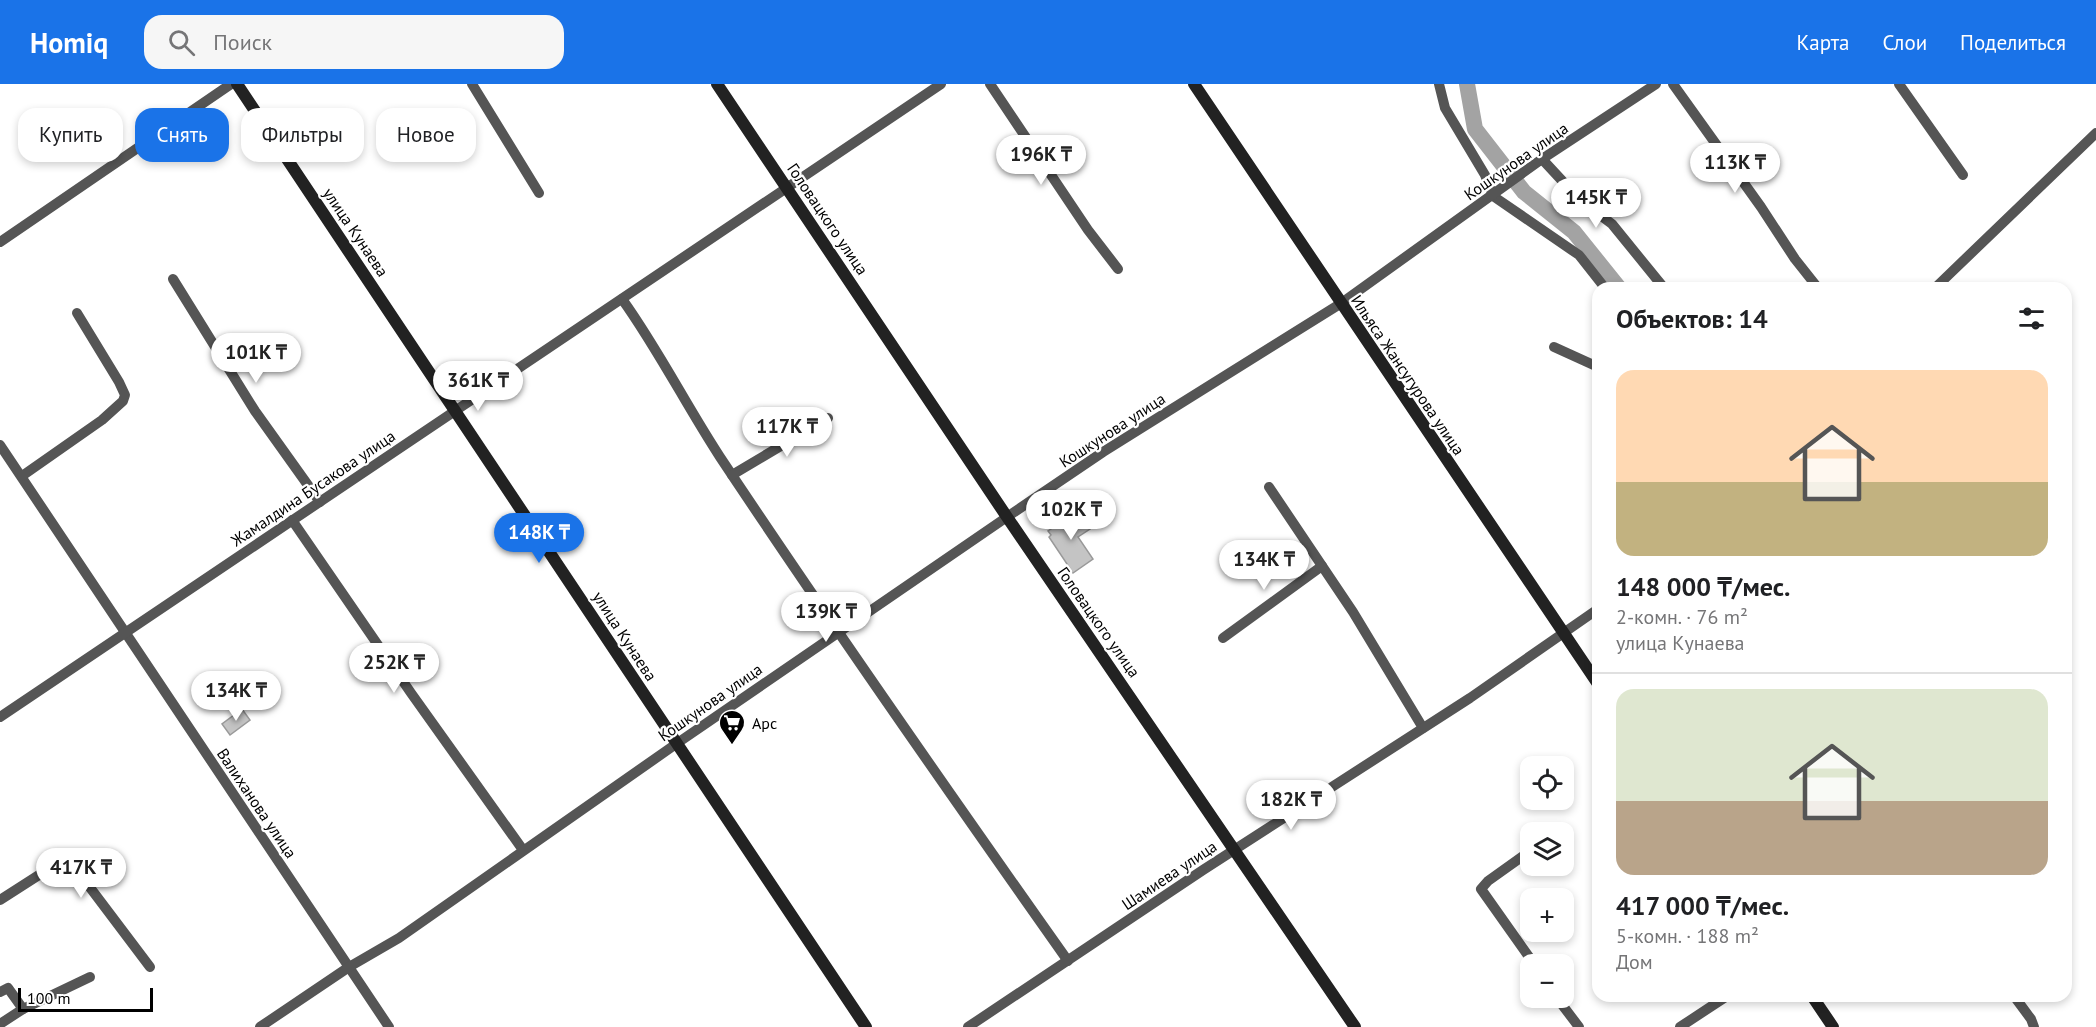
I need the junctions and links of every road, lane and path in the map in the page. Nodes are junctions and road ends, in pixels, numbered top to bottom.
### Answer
1 (231, 84) edge
2 (237, 84) edge
3 (472, 84) edge
4 (717, 84) edge
5 (941, 84) edge
6 (990, 84) edge
7 (1194, 84) edge
8 (1439, 84) edge
9 (1656, 84) edge
10 (1673, 84) edge
11 (1899, 84) edge
12 (2096, 133) edge
13 (1542, 159) junction
14 (1963, 175) dead end
15 (788, 188) junction
16 (540, 193) dead end
17 (1498, 193) junction
18 (0, 242) edge
19 (1118, 269) dead end
20 (173, 279) dead end
21 (1600, 282) edge
22 (1659, 282) edge
23 (1813, 282) edge
24 (1941, 282) edge
25 (622, 299) junction
26 (1340, 304) junction
27 (77, 313) dead end
28 (1554, 347) dead end
29 (1592, 364) edge
30 (455, 411) junction
31 (828, 418) dead end
32 (0, 445) edge
33 (732, 475) junction
34 (22, 477) junction
35 (1269, 487) dead end
36 (320, 502) junction
37 (1007, 517) junction
38 (292, 520) junction
39 (1322, 566) junction
40 (1592, 613) edge
41 (126, 632) junction
42 (837, 633) junction
43 (1563, 634) junction
44 (1223, 638) dead end
45 (1592, 675) edge
46 (0, 717) edge
47 (1423, 728) junction
48 (675, 744) junction
49 (523, 849) junction
50 (1236, 849) junction
51 (1520, 858) edge
52 (0, 900) edge
53 (1527, 954) edge
54 (1068, 961) junction
55 (150, 967) dead end
56 (349, 967) junction
57 (90, 977) dead end
58 (0, 992) edge
59 (1718, 1002) edge
60 (1816, 1002) edge
61 (2018, 1002) edge
62 (1565, 1008) edge
63 (23, 1009) junction
64 (0, 1024) edge
65 (260, 1027) edge
66 (389, 1027) edge
67 (866, 1027) edge
68 (968, 1027) edge
69 (1356, 1027) edge
70 (1579, 1027) edge
71 (1680, 1027) edge
72 (1833, 1027) edge
73 (2034, 1027) edge

1 - 18 street
2 - 30 street, улица Кунаева
3 - 16 street
4 - 15 street, Головацкого улица
5 - 15 street, Жамалдина Бусакова улица
6 - 19 street
7 - 26 street, Ильяса Жансугурова улица
8 - 17 street
9 - 13 street, Кошкунова улица
10 - 23 street
11 - 14 street
12 - 24 street
13 - 17 street, Кошкунова улица
13 - 22 street
15 - 25 street, Жамалдина Бусакова улица
15 - 37 street, Головацкого улица
17 - 21 street
17 - 26 street, Кошкунова улица
20 - 36 street
25 - 30 street, Жамалдина Бусакова улица
25 - 33 street
26 - 37 street, Кошкунова улица
26 - 43 street, Ильяса Жансугурова улица
27 - 34 street
28 - 29 street
30 - 36 street, Жамалдина Бусакова улица
30 - 48 street, улица Кунаева
31 - 33 street
32 - 34 street, Валиханова улица
33 - 42 street
34 - 41 street, Валиханова улица
35 - 39 street
36 - 38 street, Жамалдина Бусакова улица
37 - 42 street, Кошкунова улица
37 - 50 street, Головацкого улица
38 - 41 street, Жамалдина Бусакова улица
38 - 49 street
39 - 44 street
39 - 47 street
40 - 43 street, Шамиева улица
41 - 46 street, Жамалдина Бусакова улица
41 - 56 street, Валиханова улица
42 - 48 street, Кошкунова улица
42 - 54 street
43 - 45 street, Ильяса Жансугурова улица
43 - 47 street, Шамиева улица
47 - 50 street, Шамиева улица
48 - 49 street, Кошкунова улица
48 - 67 street, улица Кунаева
49 - 56 street, Кошкунова улица
50 - 54 street, Шамиева улица
50 - 69 street, Головацкого улица
51 - 53 street
52 - 55 street
54 - 68 street, Шамиева улица
56 - 65 street, Кошкунова улица
56 - 66 street, Валиханова улица
57 - 63 street
58 - 63 street
59 - 71 street
60 - 72 street
61 - 73 street
62 - 70 street
63 - 64 street

